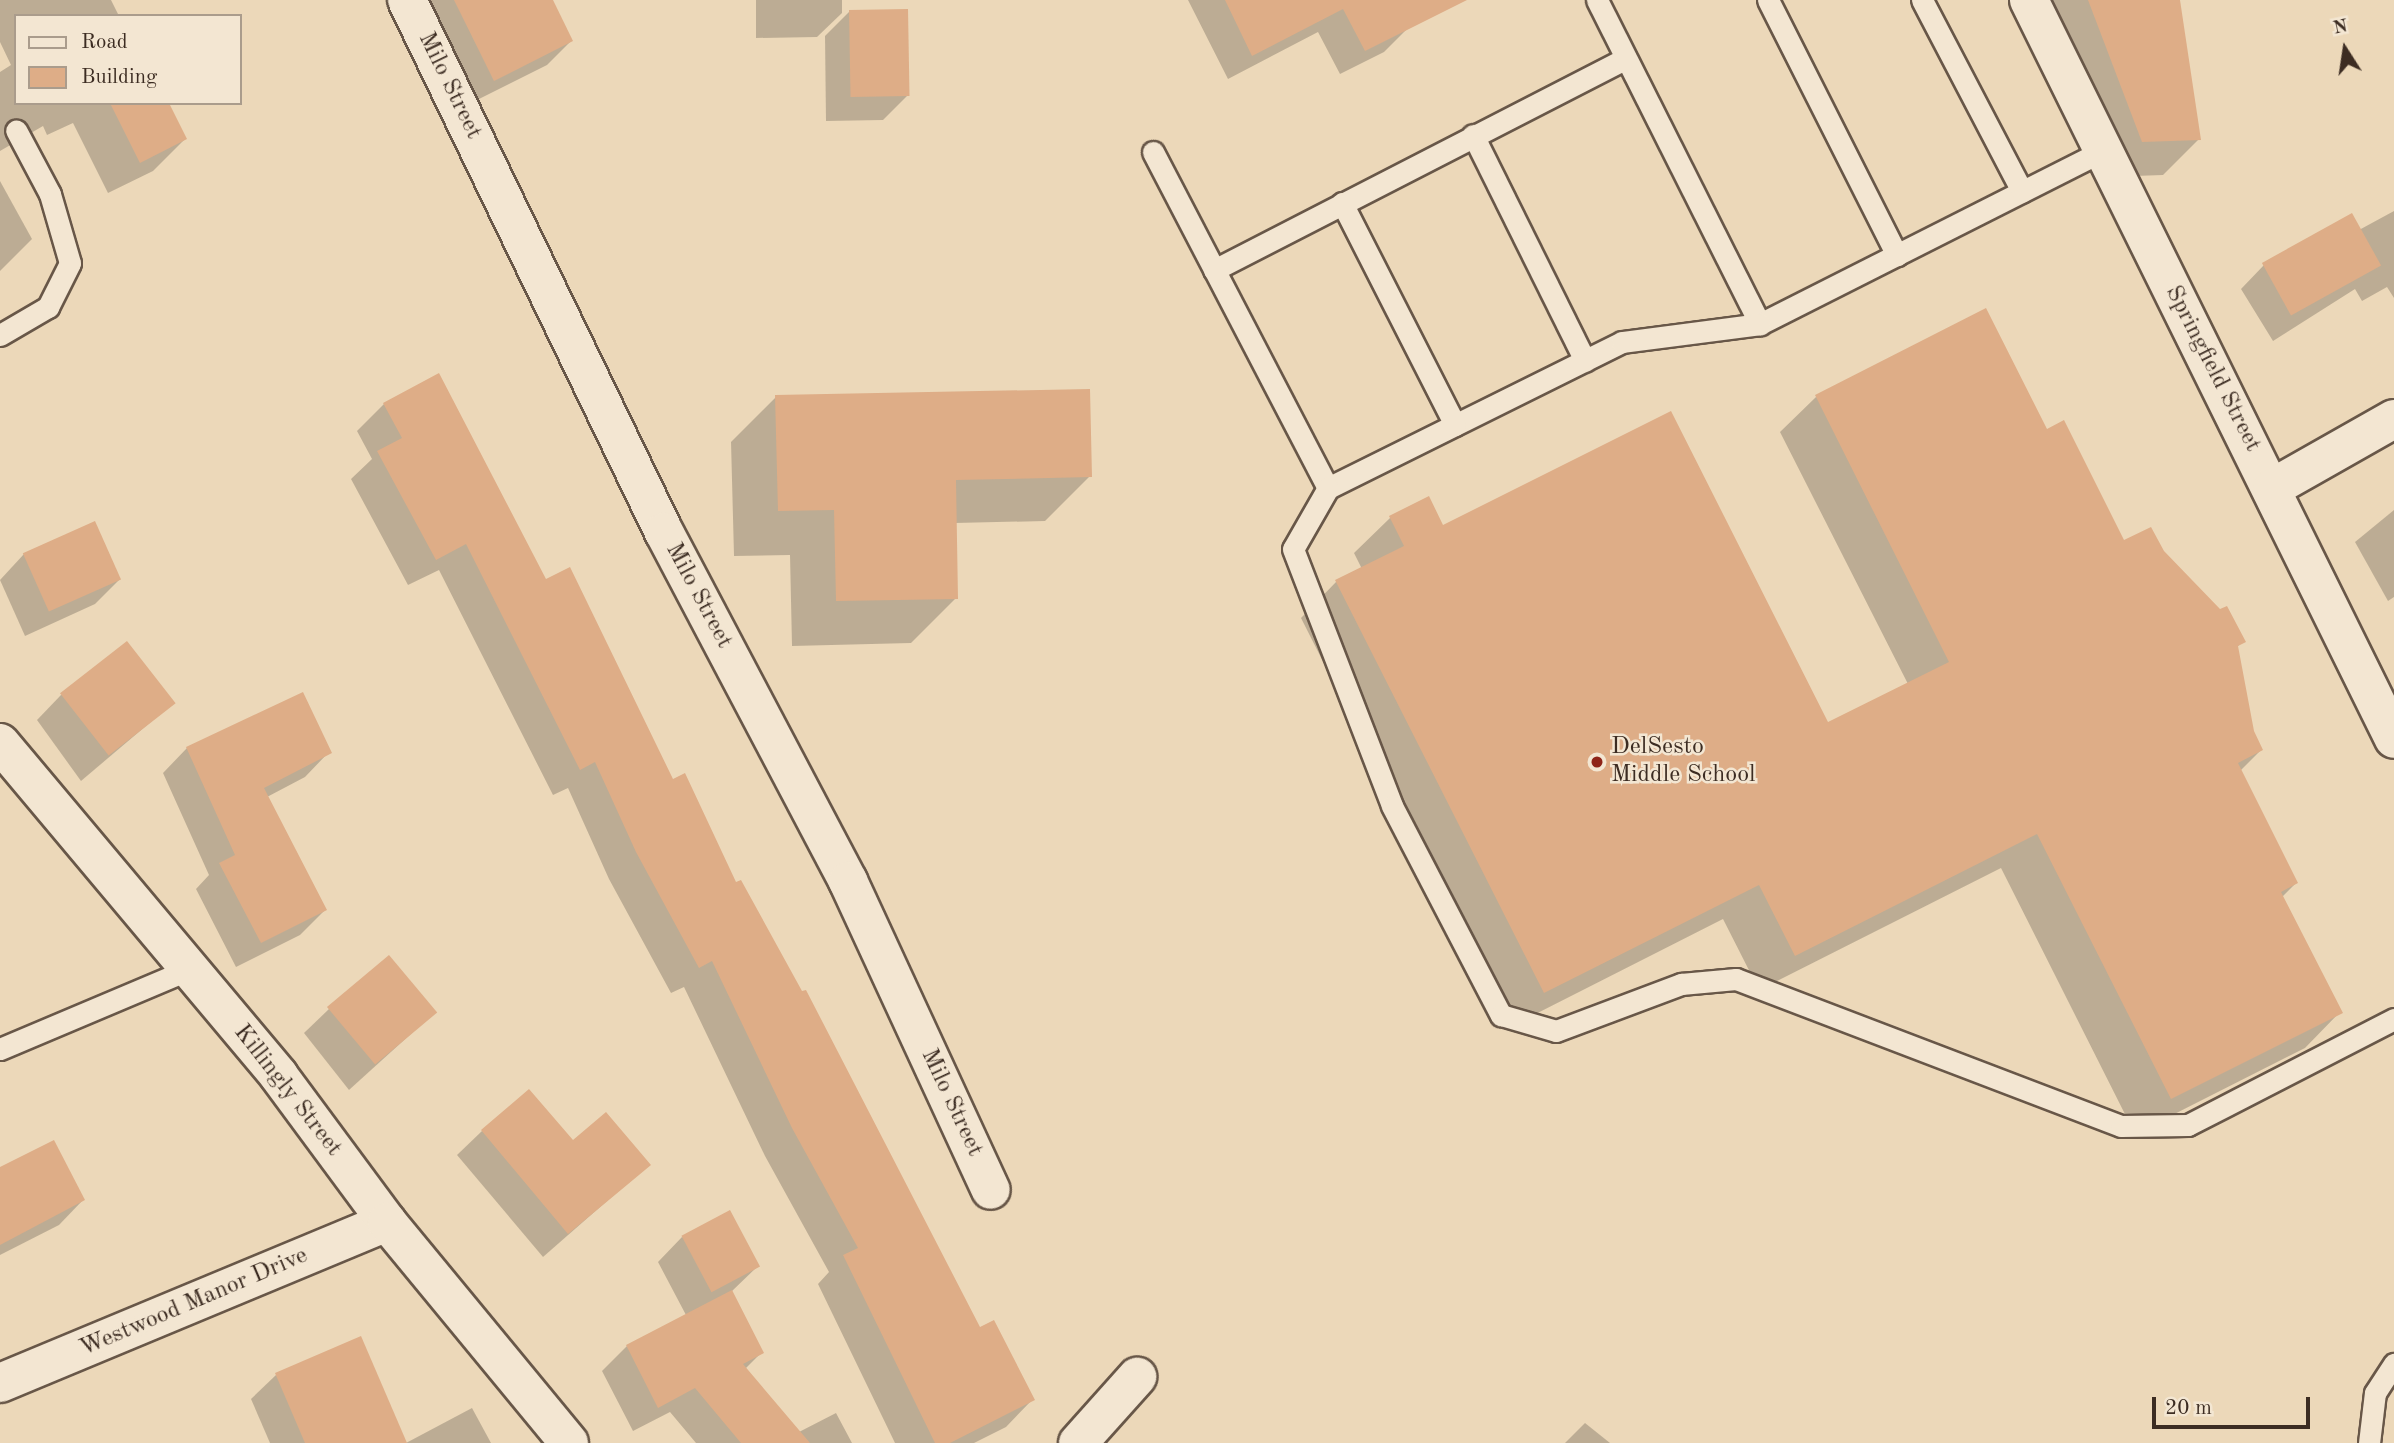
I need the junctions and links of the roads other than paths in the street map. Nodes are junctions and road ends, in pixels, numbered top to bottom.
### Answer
1 (407, 0) edge
2 (1597, 0) edge
3 (1768, 0) edge
4 (1922, 0) edge
5 (2029, 0) edge
6 (1626, 58) junction
7 (16, 130) dead end
8 (1473, 135) junction
9 (2105, 150) junction
10 (1153, 152) dead end
11 (2022, 191) junction
12 (1342, 203) junction
13 (1897, 255) junction
14 (1214, 270) junction
15 (1760, 324) junction
16 (0, 335) edge
17 (1585, 361) junction
18 (2394, 419) edge
19 (1455, 425) junction
20 (1328, 488) junction
21 (2272, 488) junction
22 (2394, 739) edge
23 (0, 743) edge
24 (189, 969) junction
25 (2394, 1019) edge
26 (0, 1049) edge
27 (991, 1190) dead end
28 (387, 1222) junction
29 (2394, 1364) edge
30 (1137, 1377) dead end
31 (0, 1383) edge
32 (569, 1443) edge
33 (1078, 1443) edge
34 (2369, 1443) edge

1 - 27 street, Milo Street
2 - 6 lane
3 - 13 lane
4 - 11 lane
5 - 9 street, Springfield Street
6 - 8 lane
6 - 15 lane
7 - 16 lane
8 - 12 lane
8 - 17 lane
9 - 11 lane
9 - 21 street, Springfield Street
10 - 14 lane
11 - 13 lane
12 - 14 lane
12 - 19 lane
13 - 15 lane
14 - 20 lane
15 - 17 lane
17 - 19 lane
18 - 21 street
19 - 20 lane
20 - 25 lane
21 - 22 street, Springfield Street
23 - 24 street, Killingly Street
24 - 26 lane
24 - 28 street, Killingly Street
28 - 31 street, Westwood Manor Drive
28 - 32 street, Killingly Street
29 - 34 lane
30 - 33 street

